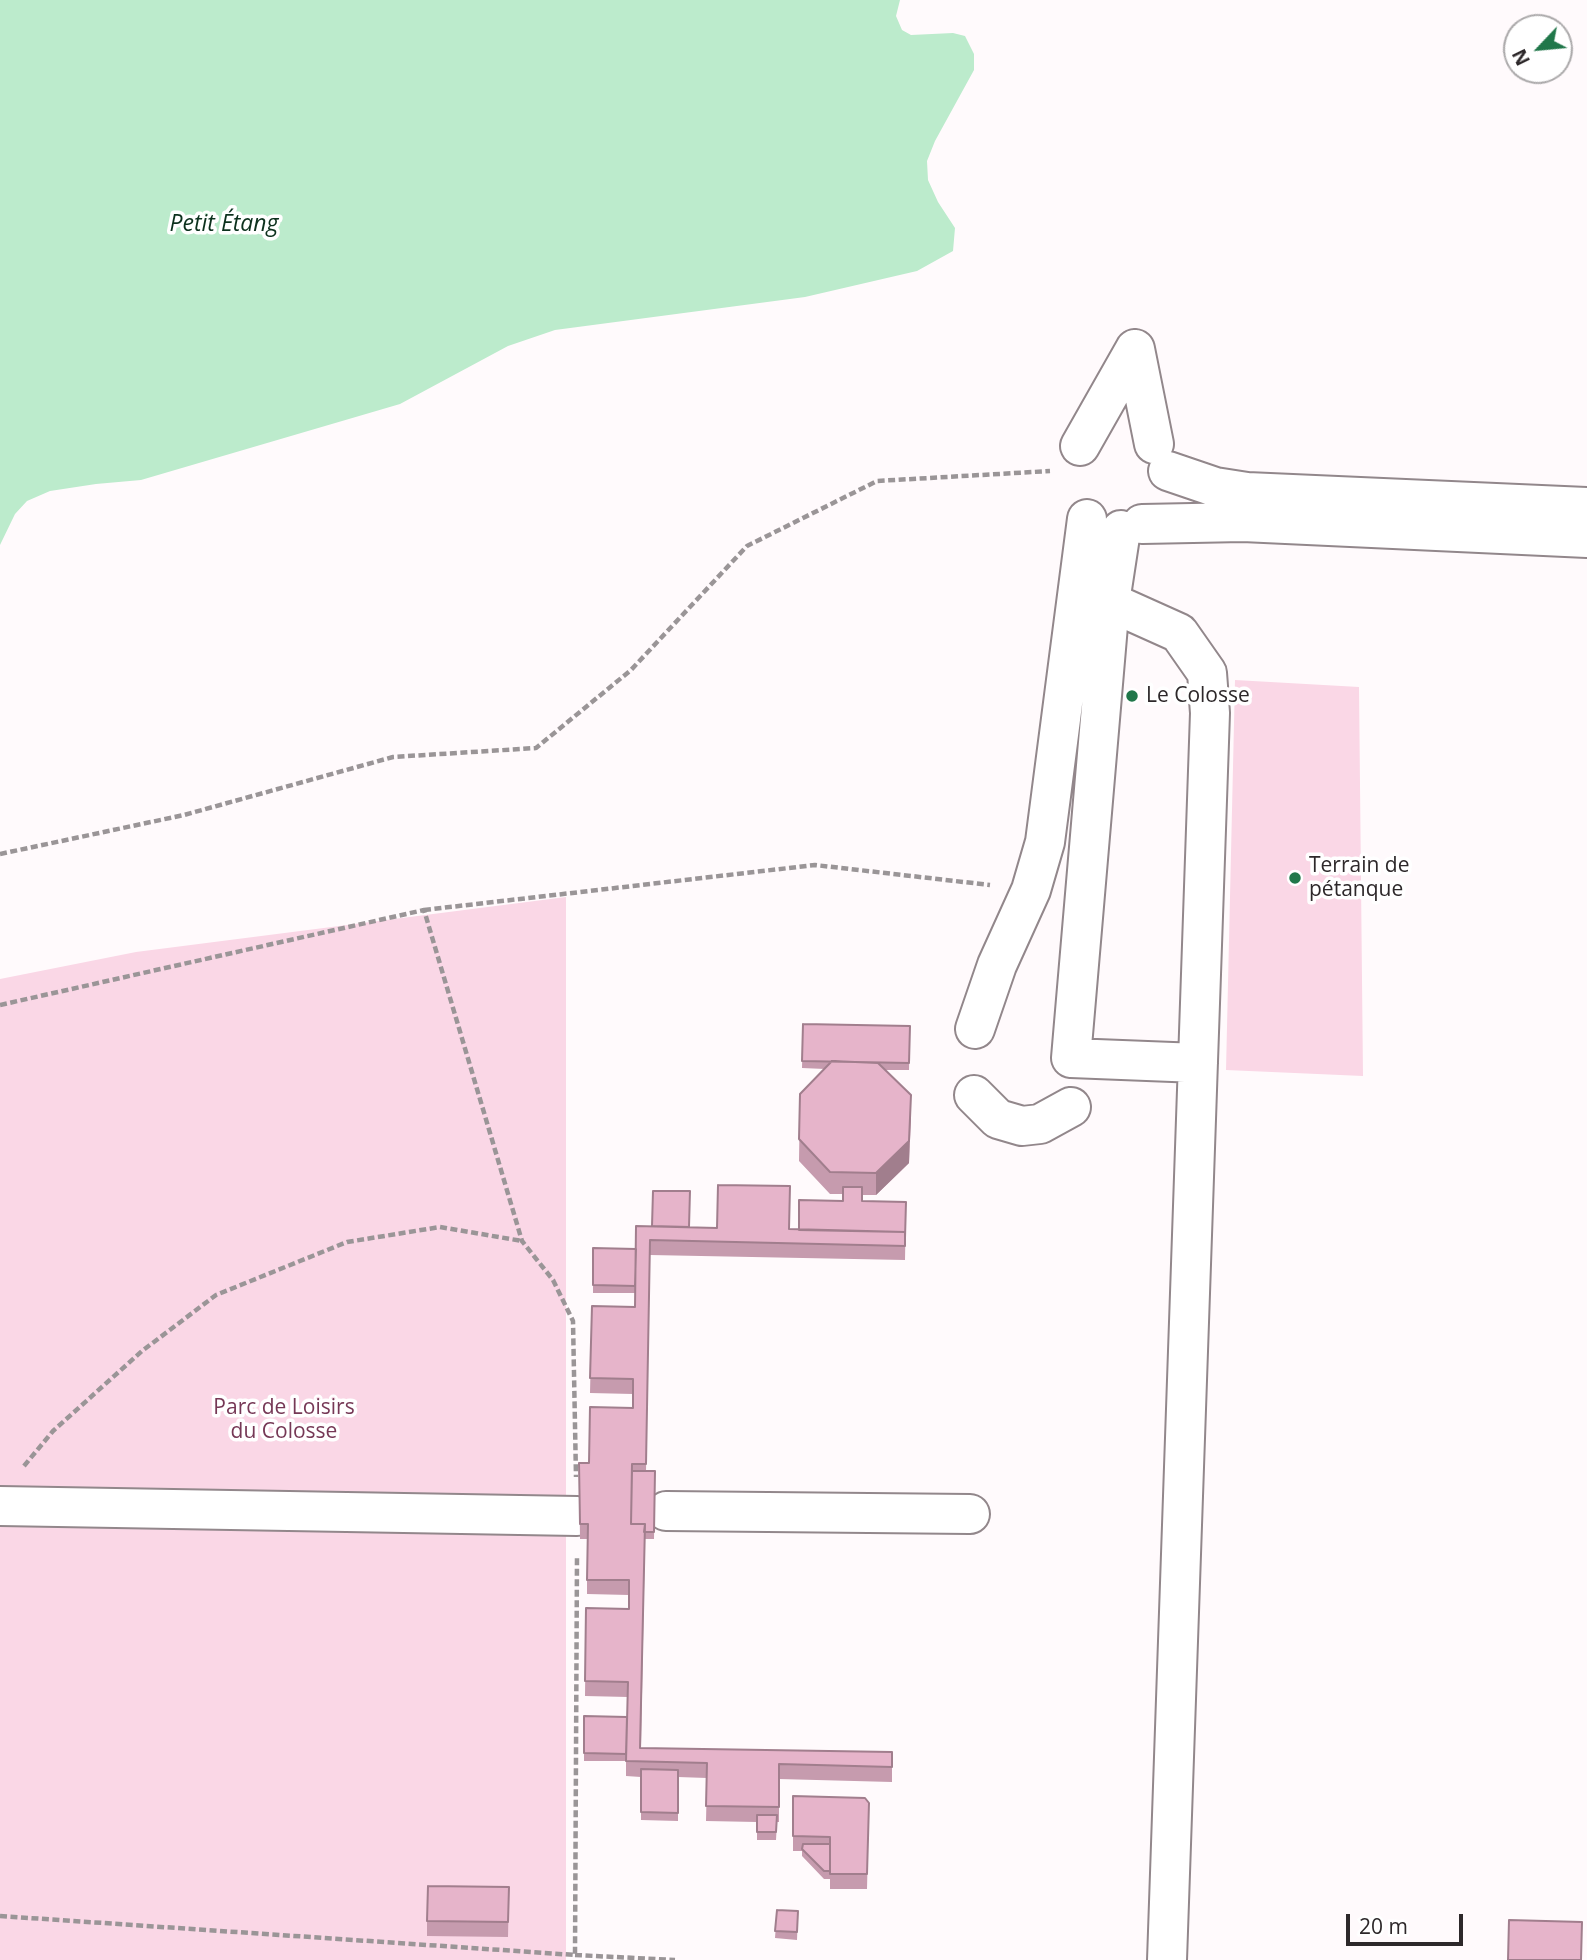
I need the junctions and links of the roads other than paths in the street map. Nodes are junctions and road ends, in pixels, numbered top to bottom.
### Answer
1 (1067, 458) road end
2 (1587, 507) edge
3 (1117, 524) junction
4 (1587, 538) edge
5 (1110, 602) junction
6 (975, 1029) dead end
7 (1198, 1063) junction
8 (974, 1095) dead end
9 (1071, 1107) dead end
10 (9, 1490) edge
11 (666, 1511) dead end
12 (970, 1514) dead end
13 (577, 1516) edge
14 (1167, 1960) edge

1 - 2 street
3 - 4 street
3 - 5 street
3 - 6 street
5 - 7 street
5 - 7 street
7 - 14 street
8 - 9 street
10 - 13 street
11 - 12 street

